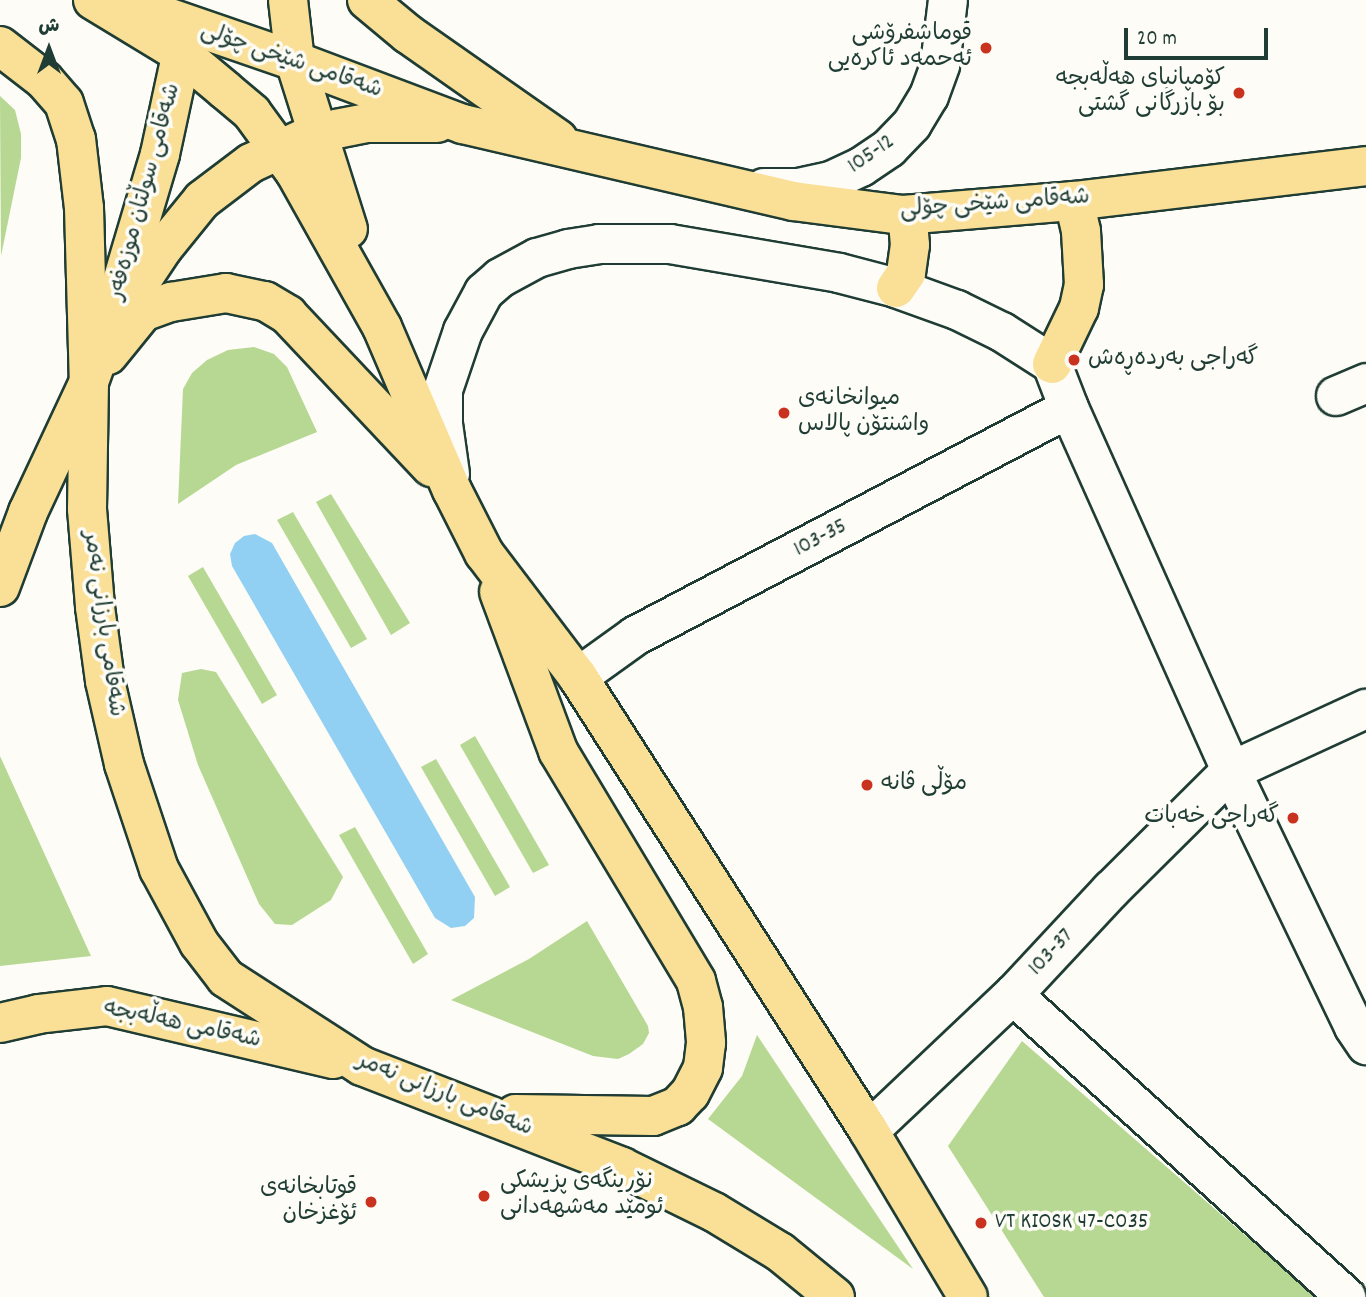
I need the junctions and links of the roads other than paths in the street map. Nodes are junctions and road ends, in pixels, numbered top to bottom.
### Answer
1 (93, 0) edge
2 (119, 0) edge
3 (288, 0) edge
4 (367, 0) edge
5 (948, 0) edge
6 (188, 27) edge
7 (0, 46) edge
8 (295, 61) junction
9 (463, 124) junction
10 (316, 135) junction
11 (278, 149) junction
12 (577, 152) junction
13 (1366, 166) edge
14 (699, 181) junction
15 (1074, 201) junction
16 (903, 215) junction
17 (896, 288) junction
18 (382, 327) junction
19 (107, 332) junction
20 (1052, 364) junction
21 (89, 382) junction
22 (1069, 408) junction
23 (452, 490) junction
24 (484, 553) junction
25 (0, 587) edge
26 (578, 677) junction
27 (1366, 709) edge
28 (1231, 771) junction
29 (1013, 995) junction
30 (0, 1023) edge
31 (1366, 1045) edge
32 (362, 1066) junction
33 (484, 1113) junction
34 (869, 1131) junction
35 (835, 1297) edge
36 (968, 1297) edge
37 (1346, 1297) edge

1 - 6 main road
2 - 6 main road, شەقامی شێخی چۆلی
3 - 8 main road
4 - 12 main road
5 - 14 street, 105-12
6 - 8 main road, شەقامی شێخی چۆلی
6 - 11 main road
6 - 19 main road, شەقامی سوڵتان موزەفەر
7 - 21 main road, شەقامی بارزانی نەمر
8 - 9 main road, شەقامی شێخی چۆلی
8 - 10 main road
9 - 10 main road, شەقامی شێخی چۆلی
9 - 12 main road, شەقامی شێخی چۆلی
10 - 11 main road, شەقامی شێخی چۆلی
10 - 18 main road
11 - 18 main road
11 - 19 main road, شەقامی شێخی چۆلی
12 - 14 main road, شەقامی شێخی چۆلی
13 - 15 main road, شەقامی شێخی چۆلی
14 - 16 main road, شەقامی شێخی چۆلی
15 - 16 main road, شەقامی شێخی چۆلی
15 - 20 main road
16 - 17 main road
17 - 20 street
17 - 23 street
18 - 23 main road
19 - 21 main road, شەقامی سوڵتان موزەفەر
20 - 22 street
21 - 23 main road
21 - 25 main road
21 - 32 main road, شەقامی بارزانی نەمر
22 - 26 street, 103-35
22 - 28 street
23 - 24 main road
24 - 26 main road
24 - 33 main road
26 - 34 main road
27 - 28 street
28 - 29 street, 103-37
28 - 31 street
29 - 34 street, 103-37
29 - 37 street
30 - 32 main road, شەقامی هەڵەبجە
32 - 33 main road, شەقامی بارزانی نەمر
33 - 35 main road, شەقامی بارزانی نەمر
34 - 36 main road

